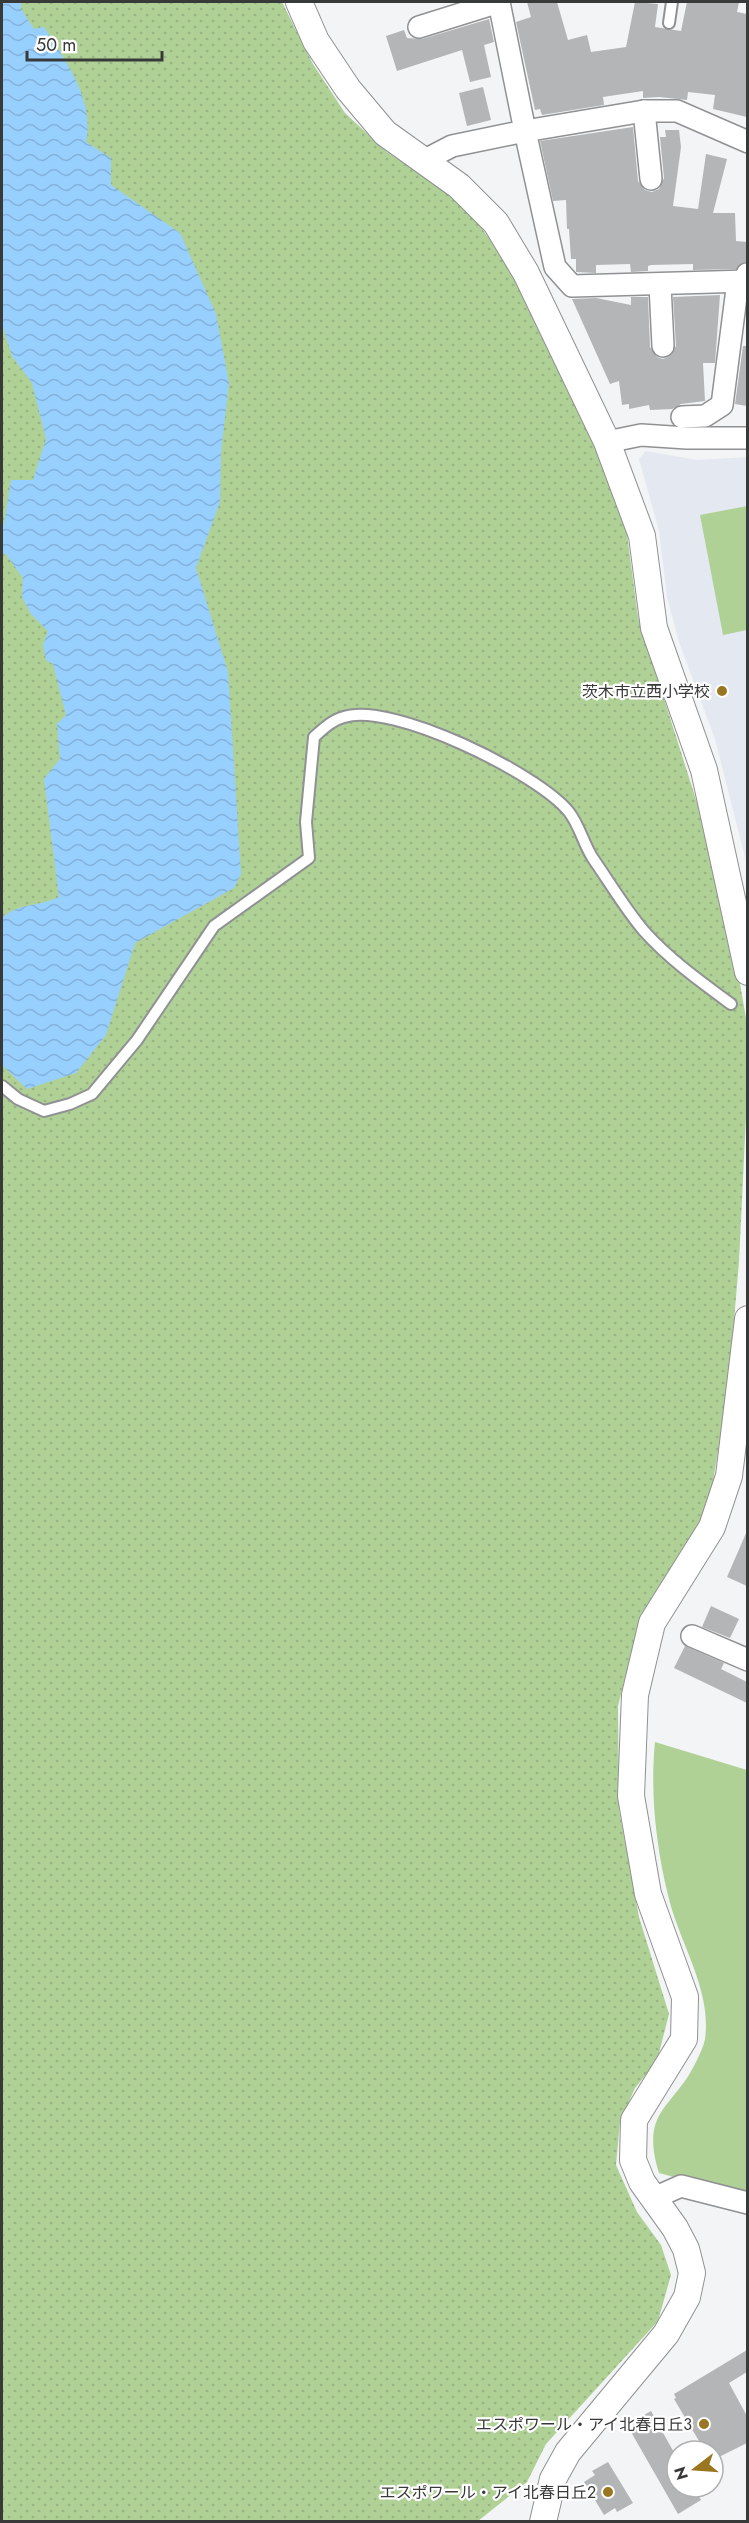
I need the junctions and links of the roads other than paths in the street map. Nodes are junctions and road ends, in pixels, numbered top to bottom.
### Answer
1 (299, 2) edge
2 (672, 2) edge
3 (669, 23) dead end
4 (419, 27) dead end
5 (644, 111) junction
6 (525, 131) junction
7 (747, 142) edge
8 (424, 160) junction
9 (651, 179) dead end
10 (747, 278) edge
11 (660, 285) junction
12 (663, 346) dead end
13 (681, 417) dead end
14 (747, 438) edge
15 (607, 442) junction
16 (747, 972) edge
17 (731, 1004) dead end
18 (2, 1086) edge
19 (747, 1319) edge
20 (692, 1636) dead end
21 (746, 1655) edge
22 (654, 2199) junction
23 (747, 2203) edge
24 (543, 2522) edge

1 - 8 street
2 - 3 lane
4 - 6 street
5 - 6 street
5 - 7 street
5 - 9 street
6 - 8 street
6 - 11 street
8 - 15 street
10 - 11 street
10 - 13 street
11 - 12 street
14 - 15 street
15 - 16 street
17 - 18 lane
19 - 22 street
20 - 21 street
22 - 23 street
22 - 24 street

